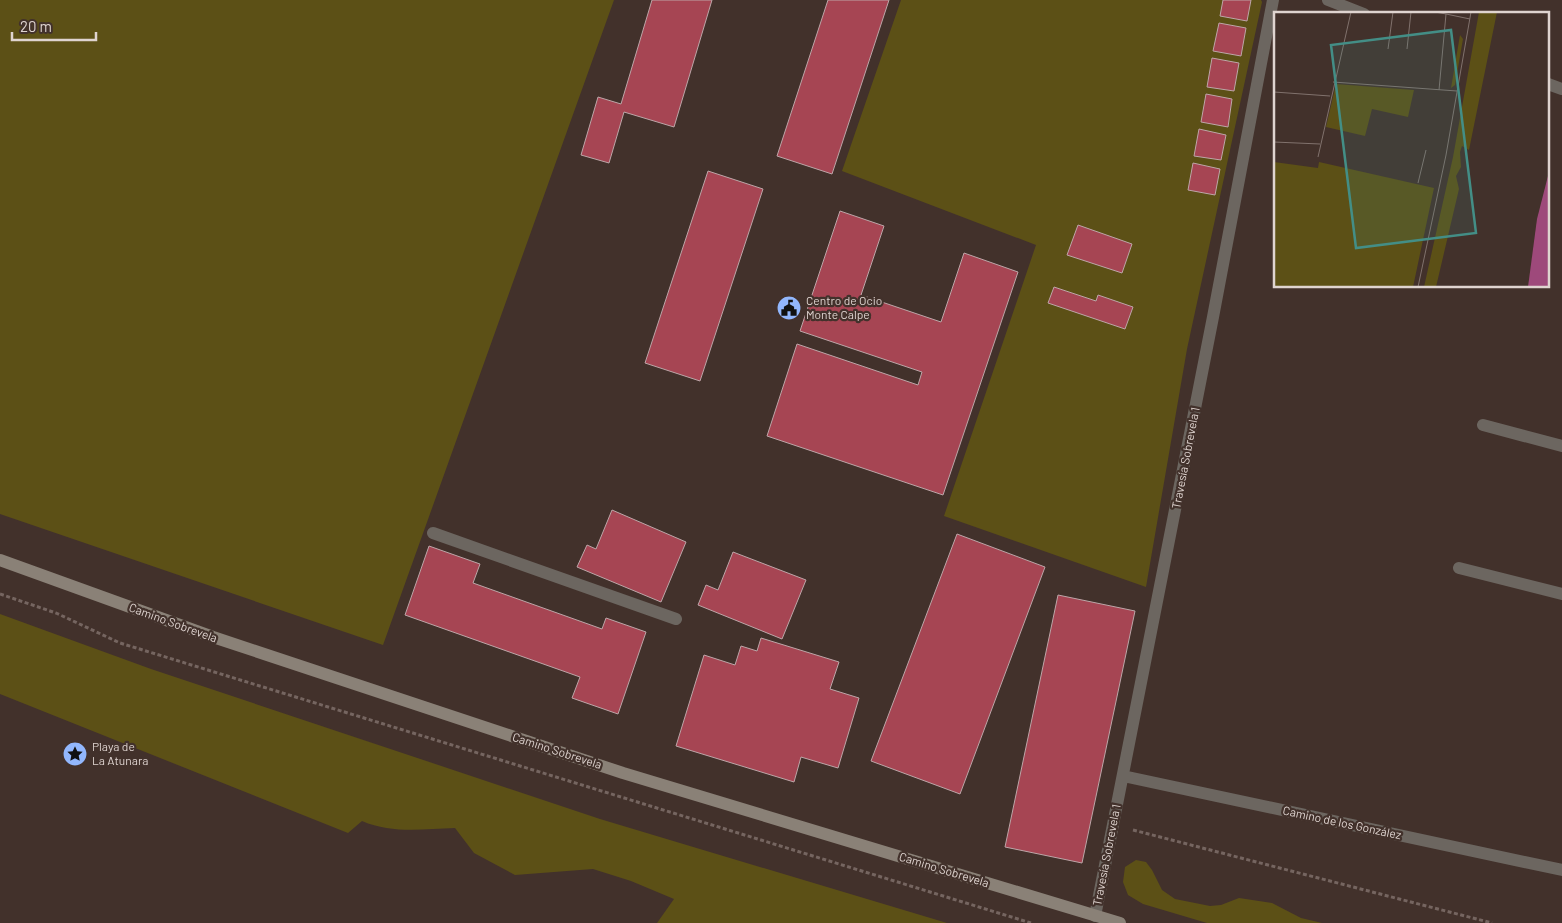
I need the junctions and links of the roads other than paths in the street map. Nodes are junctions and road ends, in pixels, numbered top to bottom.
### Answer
1 (1273, 0) edge
2 (1328, 0) edge
3 (1359, 12) edge
4 (1550, 85) edge
5 (1562, 90) edge
6 (1483, 425) dead end
7 (1562, 446) edge
8 (433, 533) dead end
9 (0, 560) edge
10 (1459, 568) dead end
11 (1562, 594) edge
12 (676, 620) dead end
13 (1123, 776) junction
14 (1562, 870) edge
15 (1095, 916) junction
16 (1120, 923) edge

1 - 13 street, Travesía Sobrevela 1
2 - 3 street
4 - 5 street
6 - 7 street
8 - 12 street
9 - 15 main road, Camino Sobrevela
10 - 11 street
13 - 14 street, Camino de los González
13 - 15 street, Travesía Sobrevela 1
15 - 16 main road, Camino Sobrevela

